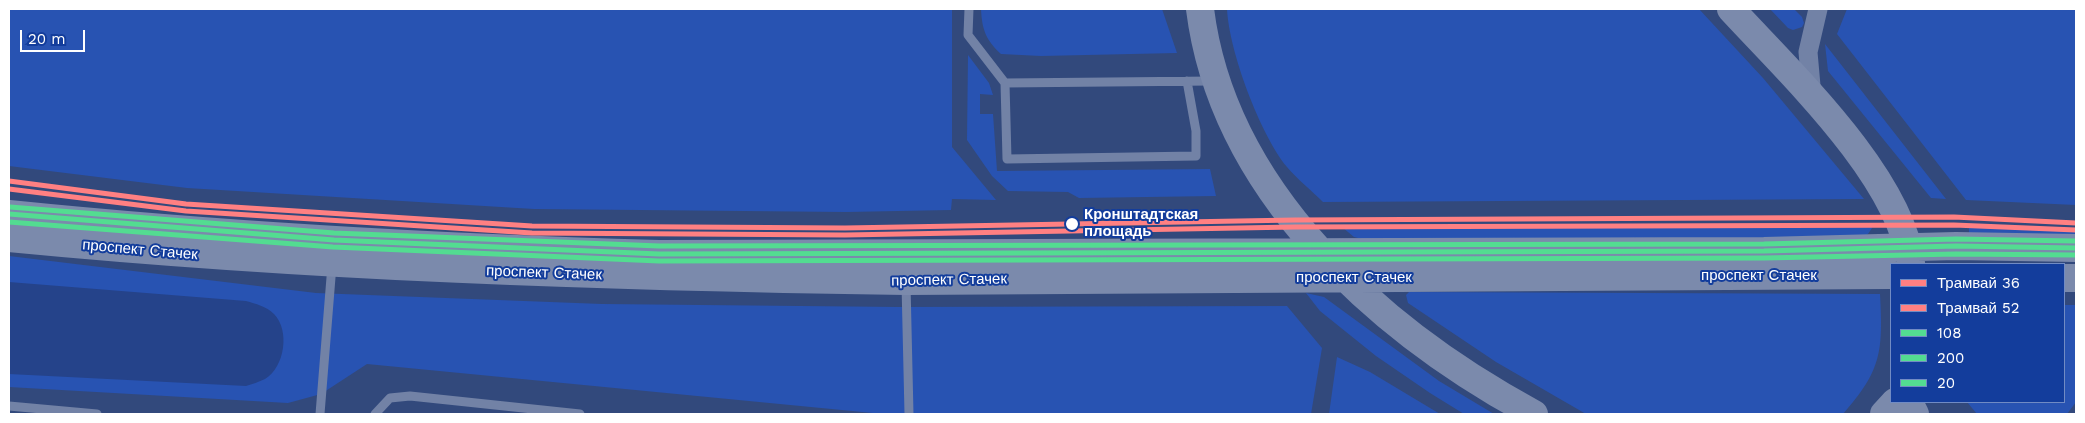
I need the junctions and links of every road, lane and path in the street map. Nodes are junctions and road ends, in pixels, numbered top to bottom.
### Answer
1 (969, 9) edge
2 (1200, 9) edge
3 (1731, 9) edge
4 (1818, 9) edge
5 (1187, 81) junction
6 (1216, 81) junction
7 (1005, 83) junction
8 (1812, 97) junction
9 (9, 214) edge
10 (9, 238) edge
11 (2076, 248) edge
12 (1322, 252) junction
13 (1910, 255) edge
14 (332, 264) junction
15 (1890, 275) edge
16 (1345, 278) junction
17 (906, 281) junction
18 (1894, 403) edge
19 (9, 406) edge
20 (97, 414) edge
21 (320, 414) edge
22 (375, 414) edge
23 (580, 414) edge
24 (909, 414) edge
25 (1534, 414) edge
26 (1884, 414) edge

1 - 7 lane
2 - 6 main road
3 - 8 main road
4 - 8 street
5 - 6 lane
5 - 7 lane
5 - 7 lane
6 - 12 main road
8 - 13 main road
9 - 12 main road, проспект Стачек
10 - 14 main road, проспект Стачек
11 - 13 main road, проспект Стачек
12 - 13 main road, проспект Стачек
12 - 16 main road
14 - 17 main road, проспект Стачек
14 - 21 lane
15 - 16 main road, проспект Стачек
16 - 17 main road, проспект Стачек
16 - 25 main road
17 - 24 lane
18 - 26 main road
19 - 20 lane
22 - 23 lane

